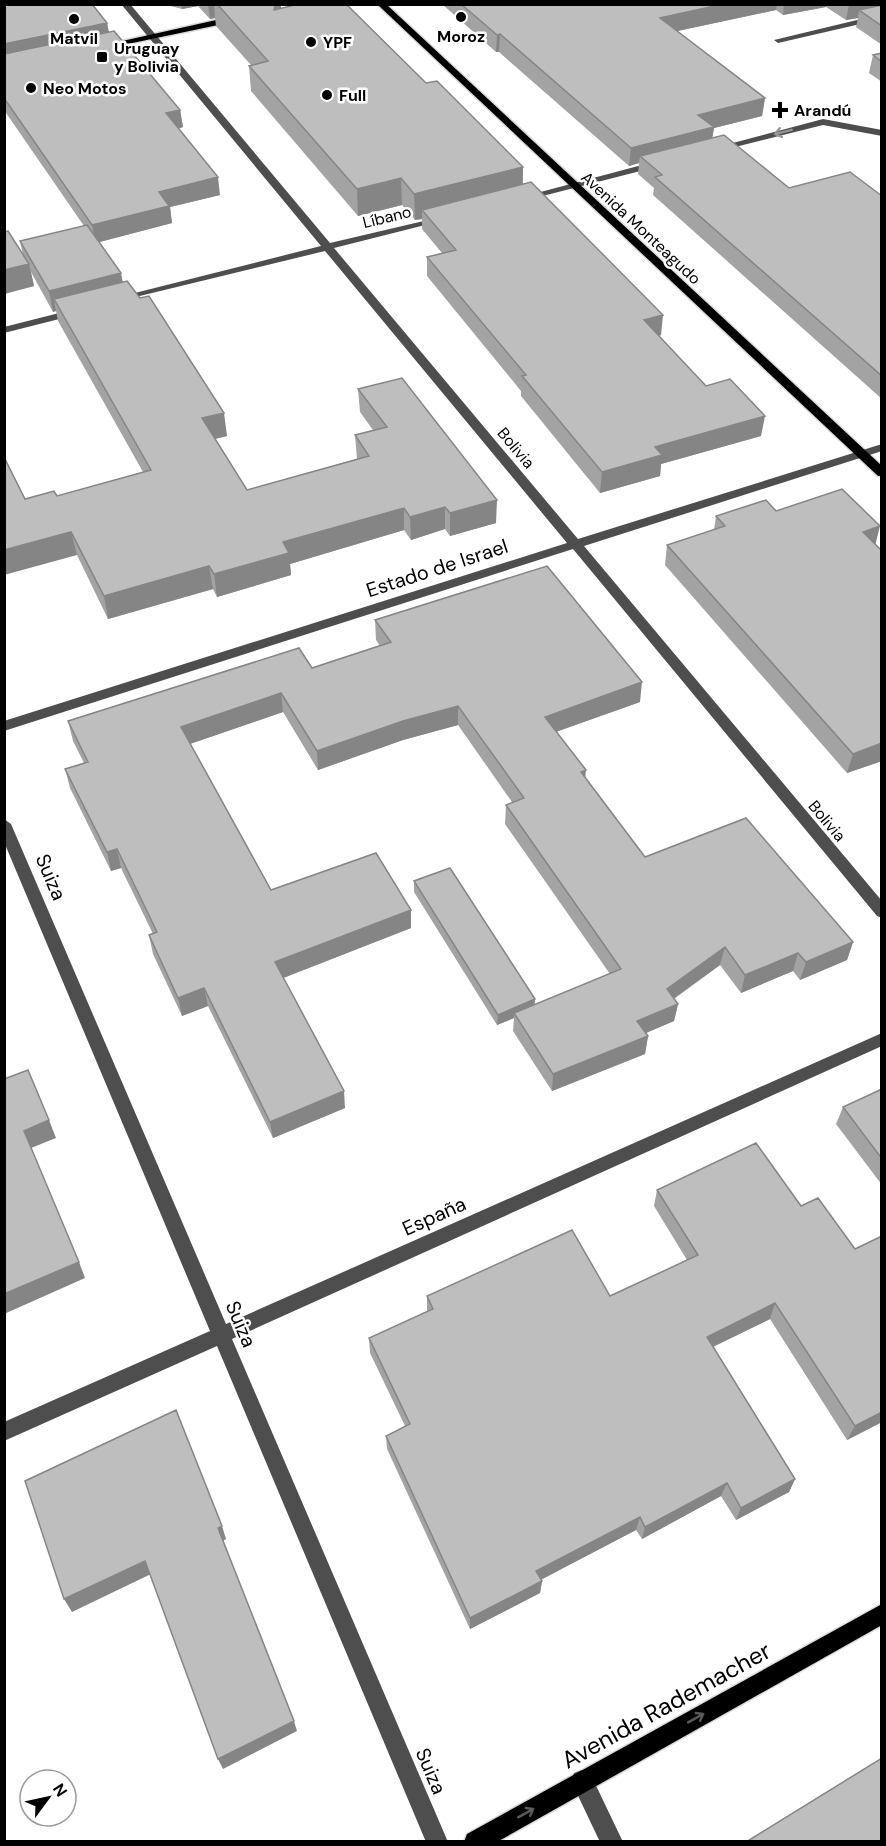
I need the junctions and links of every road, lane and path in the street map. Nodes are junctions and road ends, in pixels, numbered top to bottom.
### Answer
1 (124, 4) edge
2 (381, 4) edge
3 (882, 16) edge
4 (244, 17) edge
5 (151, 36) junction
6 (778, 40) dead end
7 (97, 48) edge
8 (882, 133) edge
9 (710, 150) edge
10 (664, 162) edge
11 (573, 185) junction
12 (506, 202) edge
13 (450, 216) edge
14 (327, 247) junction
15 (108, 303) edge
16 (85, 309) edge
17 (4, 330) edge
18 (882, 447) edge
19 (861, 453) junction
20 (882, 473) edge
21 (575, 545) junction
22 (4, 726) edge
23 (4, 824) edge
24 (882, 912) edge
25 (882, 1039) edge
26 (221, 1335) junction
27 (4, 1432) edge
28 (882, 1614) edge
29 (582, 1781) junction
30 (436, 1842) edge
31 (475, 1842) edge
32 (612, 1842) edge

1 - 5 street, Bolivia
2 - 11 main road, Avenida Monteagudo
3 - 6 street
4 - 5 main road
5 - 7 main road
5 - 14 street, Bolivia
8 -> 9 street
10 - 11 street
11 - 12 street
11 - 19 main road, Avenida Monteagudo
13 - 14 street, Líbano
14 - 15 street, Líbano
14 - 21 street, Bolivia
16 - 17 street
18 - 19 street, Estado de Israel
19 - 20 main road, Avenida Monteagudo
19 - 21 street, Estado de Israel
21 - 22 street, Estado de Israel
21 - 24 street, Bolivia
23 - 26 street, Suiza
25 - 26 street, España
26 - 27 street, España
26 - 30 street, Suiza
29 -> 28 main road, Avenida Rademacher
31 -> 29 main road, Avenida Rademacher
29 - 32 street

